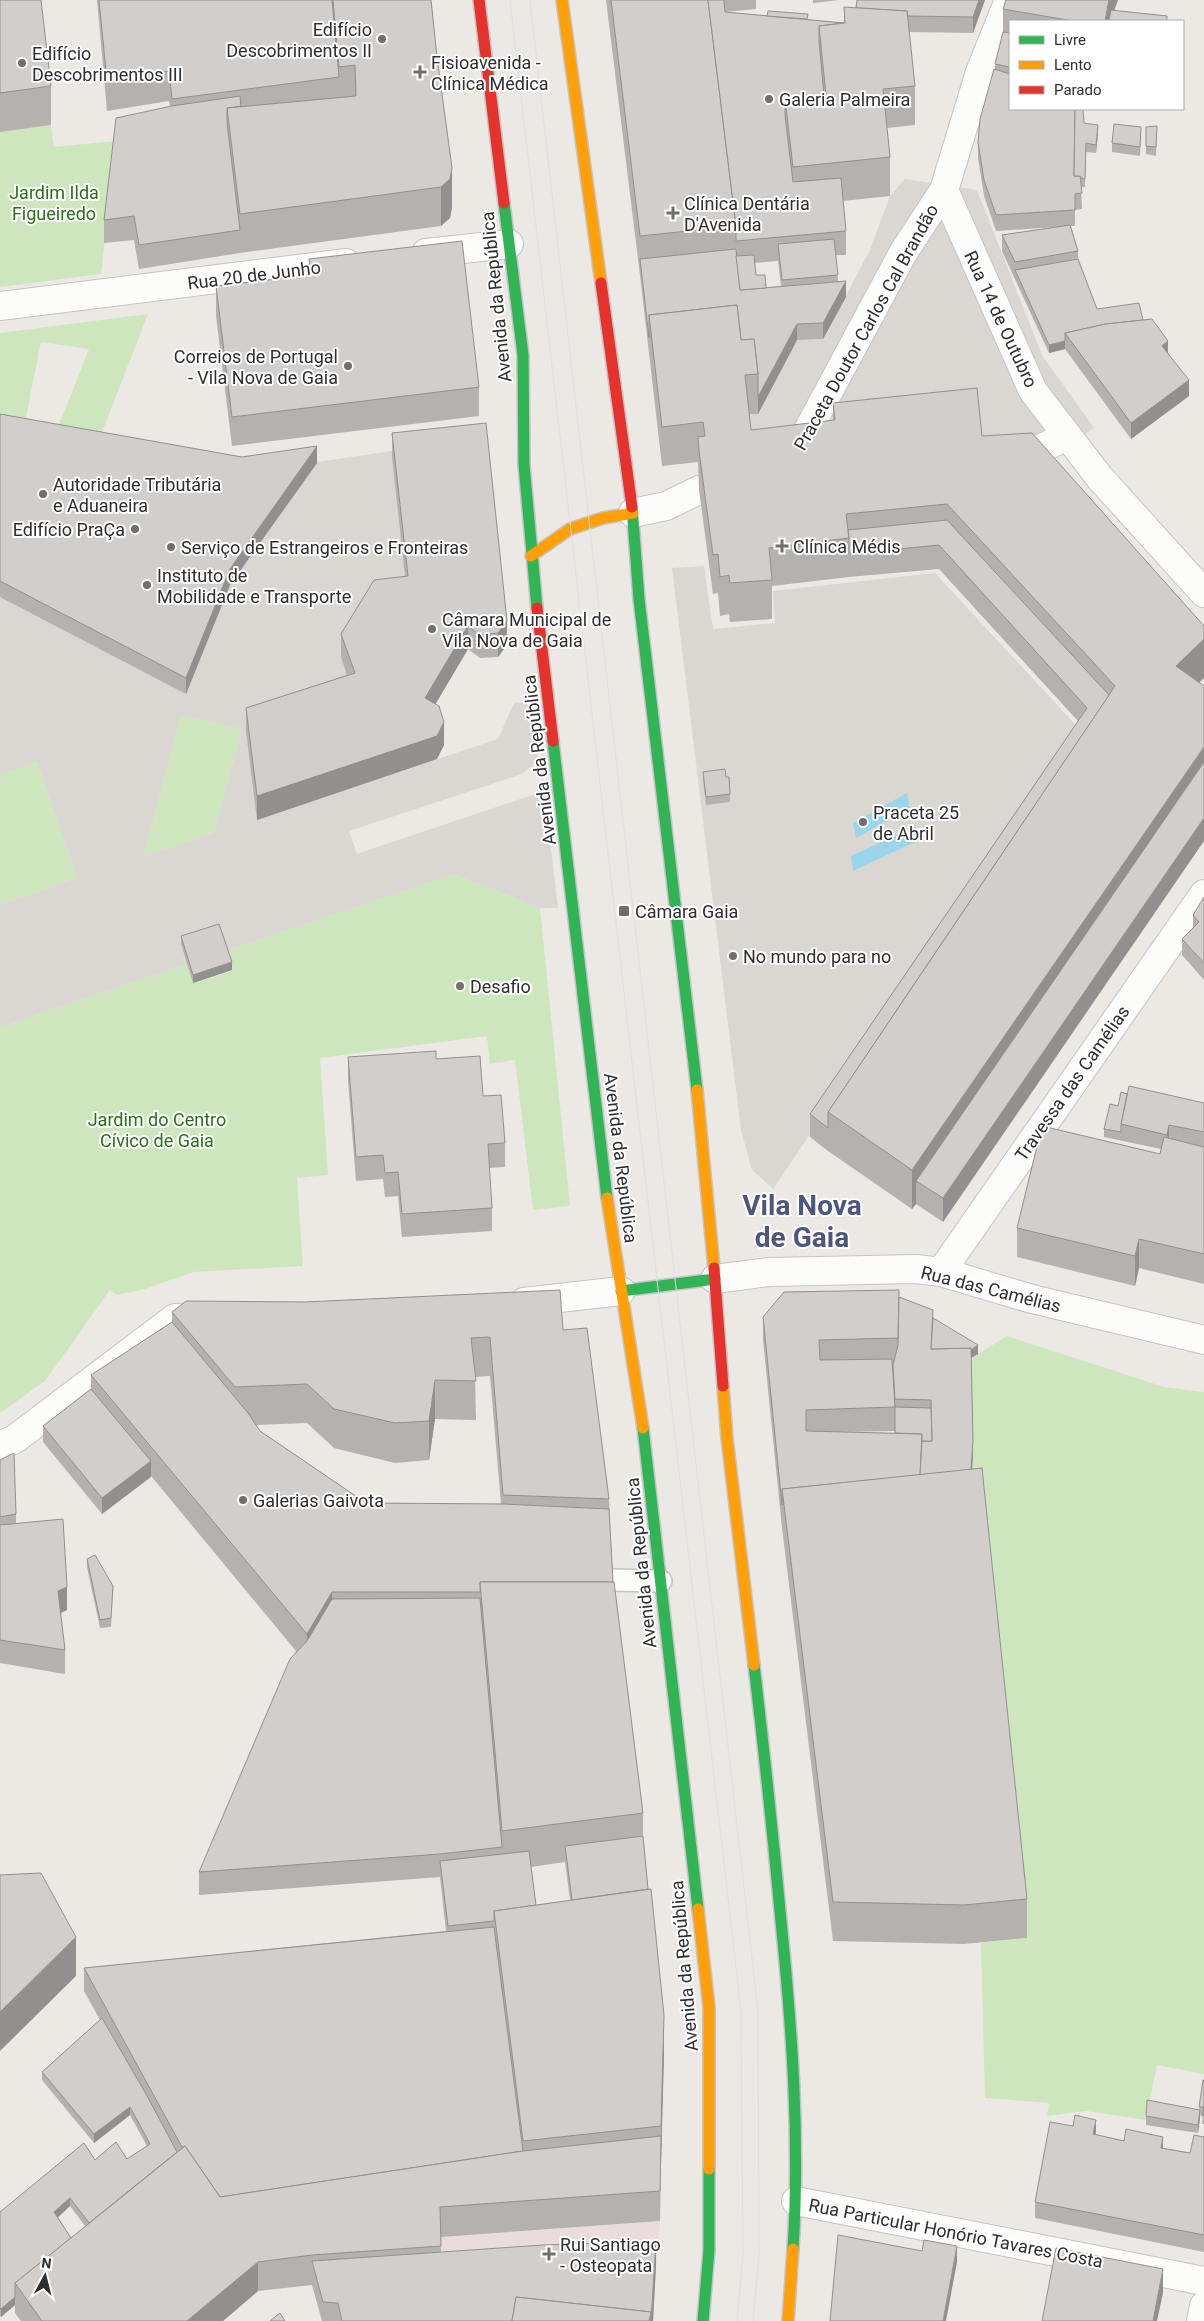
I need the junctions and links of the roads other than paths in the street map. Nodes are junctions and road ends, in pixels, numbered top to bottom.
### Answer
1 (479, 0) edge
2 (562, 0) edge
3 (1009, 0) edge
4 (944, 190) junction
5 (509, 244) junction
6 (405, 256) edge
7 (375, 260) edge
8 (0, 306) edge
9 (1067, 436) junction
10 (981, 461) edge
11 (790, 464) edge
12 (699, 490) edge
13 (633, 512) junction
14 (531, 556) junction
15 (1204, 592) edge
16 (1204, 894) edge
17 (941, 1272) junction
18 (715, 1279) junction
19 (622, 1291) junction
20 (504, 1302) edge
21 (235, 1316) edge
22 (1204, 1340) edge
23 (0, 1446) edge
24 (612, 1580) edge
25 (661, 1581) junction
26 (796, 2201) junction
27 (1204, 2281) edge
28 (1204, 2306) edge
29 (703, 2321) edge
30 (788, 2321) edge
31 (1201, 2321) edge

1 - 5 main road, Avenida da República
2 - 13 main road
3 - 4 street
4 - 9 street, Rua 14 de Outubro
4 - 11 street, Praceta Doutor Carlos Cal Brandão
5 - 6 street
5 - 14 main road, Avenida da República
7 - 8 street, Rua 20 de Junho
9 - 10 street
9 - 15 street, Rua 14 de Outubro
12 - 13 street
13 - 14 main road
13 - 18 main road
14 - 19 main road, Avenida da República
16 - 17 street, Travessa das Camélias
17 - 18 street, Rua das Camélias
17 - 22 street, Rua das Camélias
18 - 19 main road
18 - 26 main road
19 - 20 street
19 - 25 main road, Avenida da República
21 - 23 street
24 - 25 lane
25 - 29 main road, Avenida da República
26 - 27 street, Rua Particular Honório Tavares Costa
26 - 30 main road
28 - 31 street

